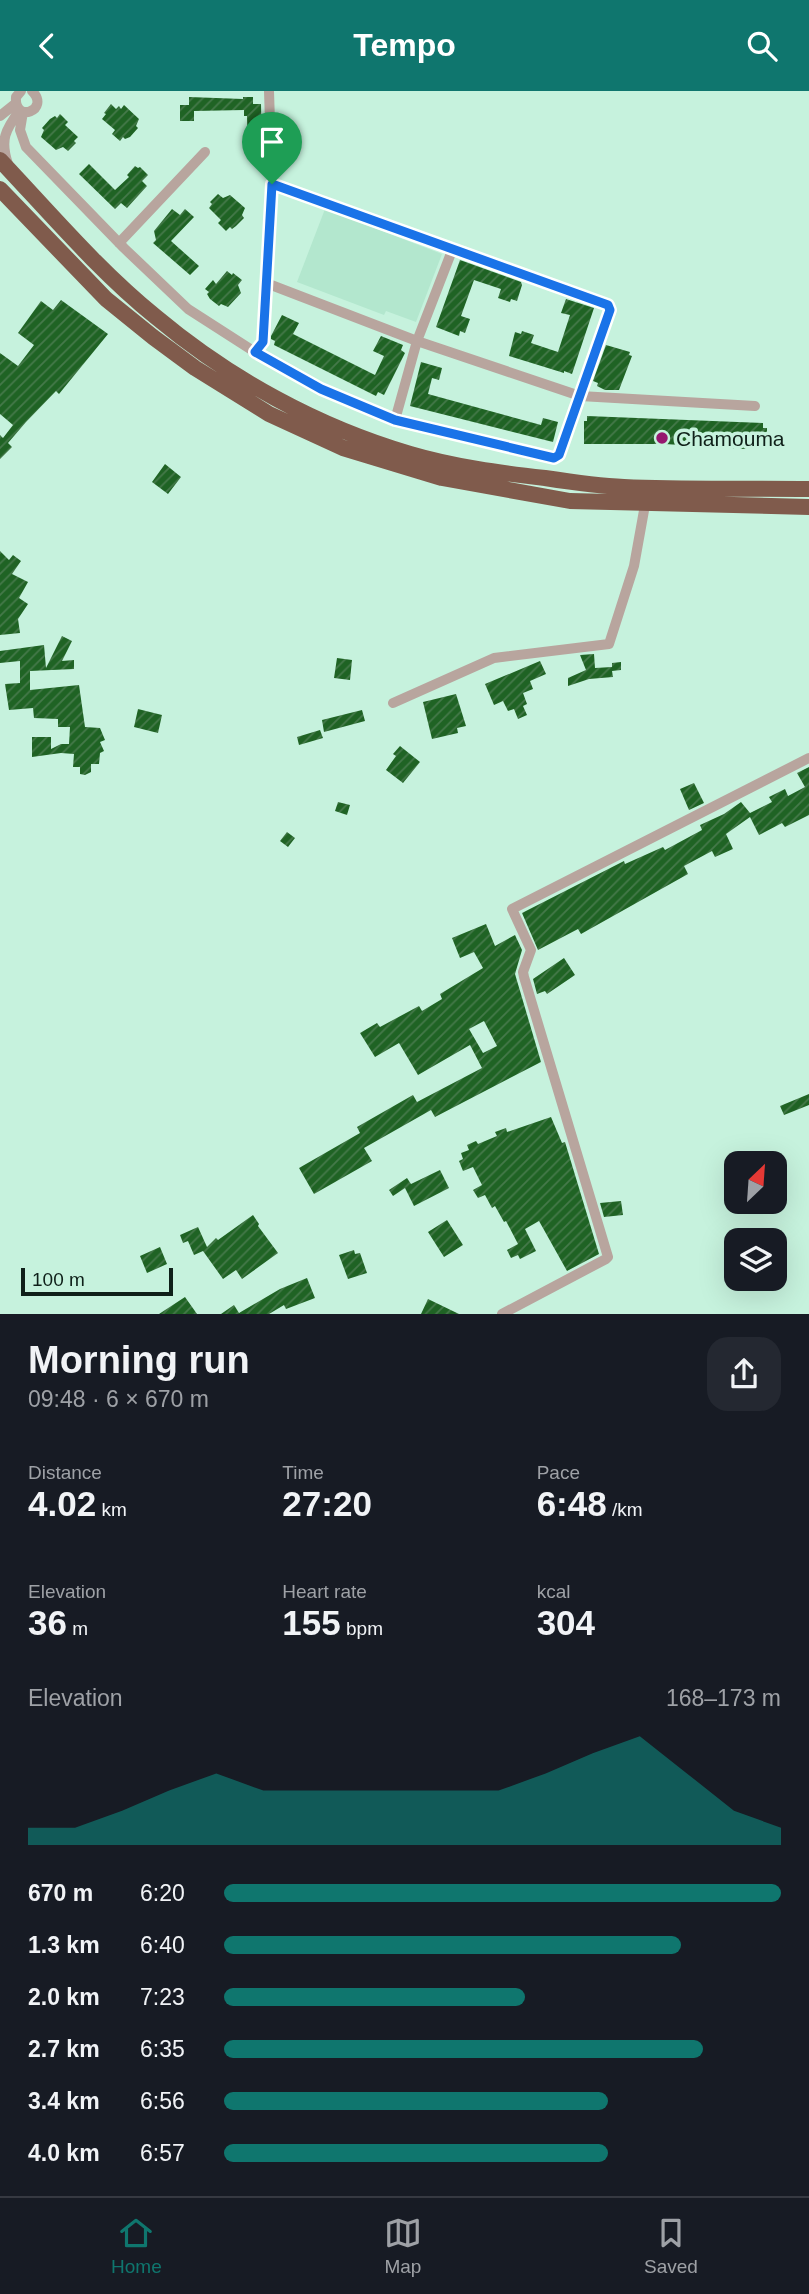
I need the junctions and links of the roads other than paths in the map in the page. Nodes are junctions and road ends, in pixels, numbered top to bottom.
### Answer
1 (270, 91) edge
2 (35, 92) edge
3 (19, 100) edge
4 (0, 116) edge
5 (205, 152) dead end
6 (0, 160) edge
7 (12, 173) junction
8 (272, 184) junction
9 (0, 189) edge
10 (119, 243) junction
11 (453, 249) junction
12 (266, 283) junction
13 (417, 341) junction
14 (255, 352) junction
15 (580, 397) junction
16 (755, 406) dead end
17 (395, 420) junction
18 (809, 489) edge
19 (645, 505) junction
20 (809, 507) edge
21 (393, 703) dead end
22 (809, 758) edge
23 (502, 1314) edge

1 - 8 street
2 - 3 street
3 - 4 street
3 - 7 street
3 - 10 street
5 - 10 street
6 - 7 highway
7 - 18 highway
8 - 11 street
8 - 12 street
9 - 19 highway
10 - 14 street
11 - 13 street
11 - 15 street
12 - 13 street
12 - 14 street
13 - 15 street
13 - 17 street
14 - 17 street
15 - 16 street
15 - 17 street
19 - 20 highway
19 - 21 street
22 - 23 street

